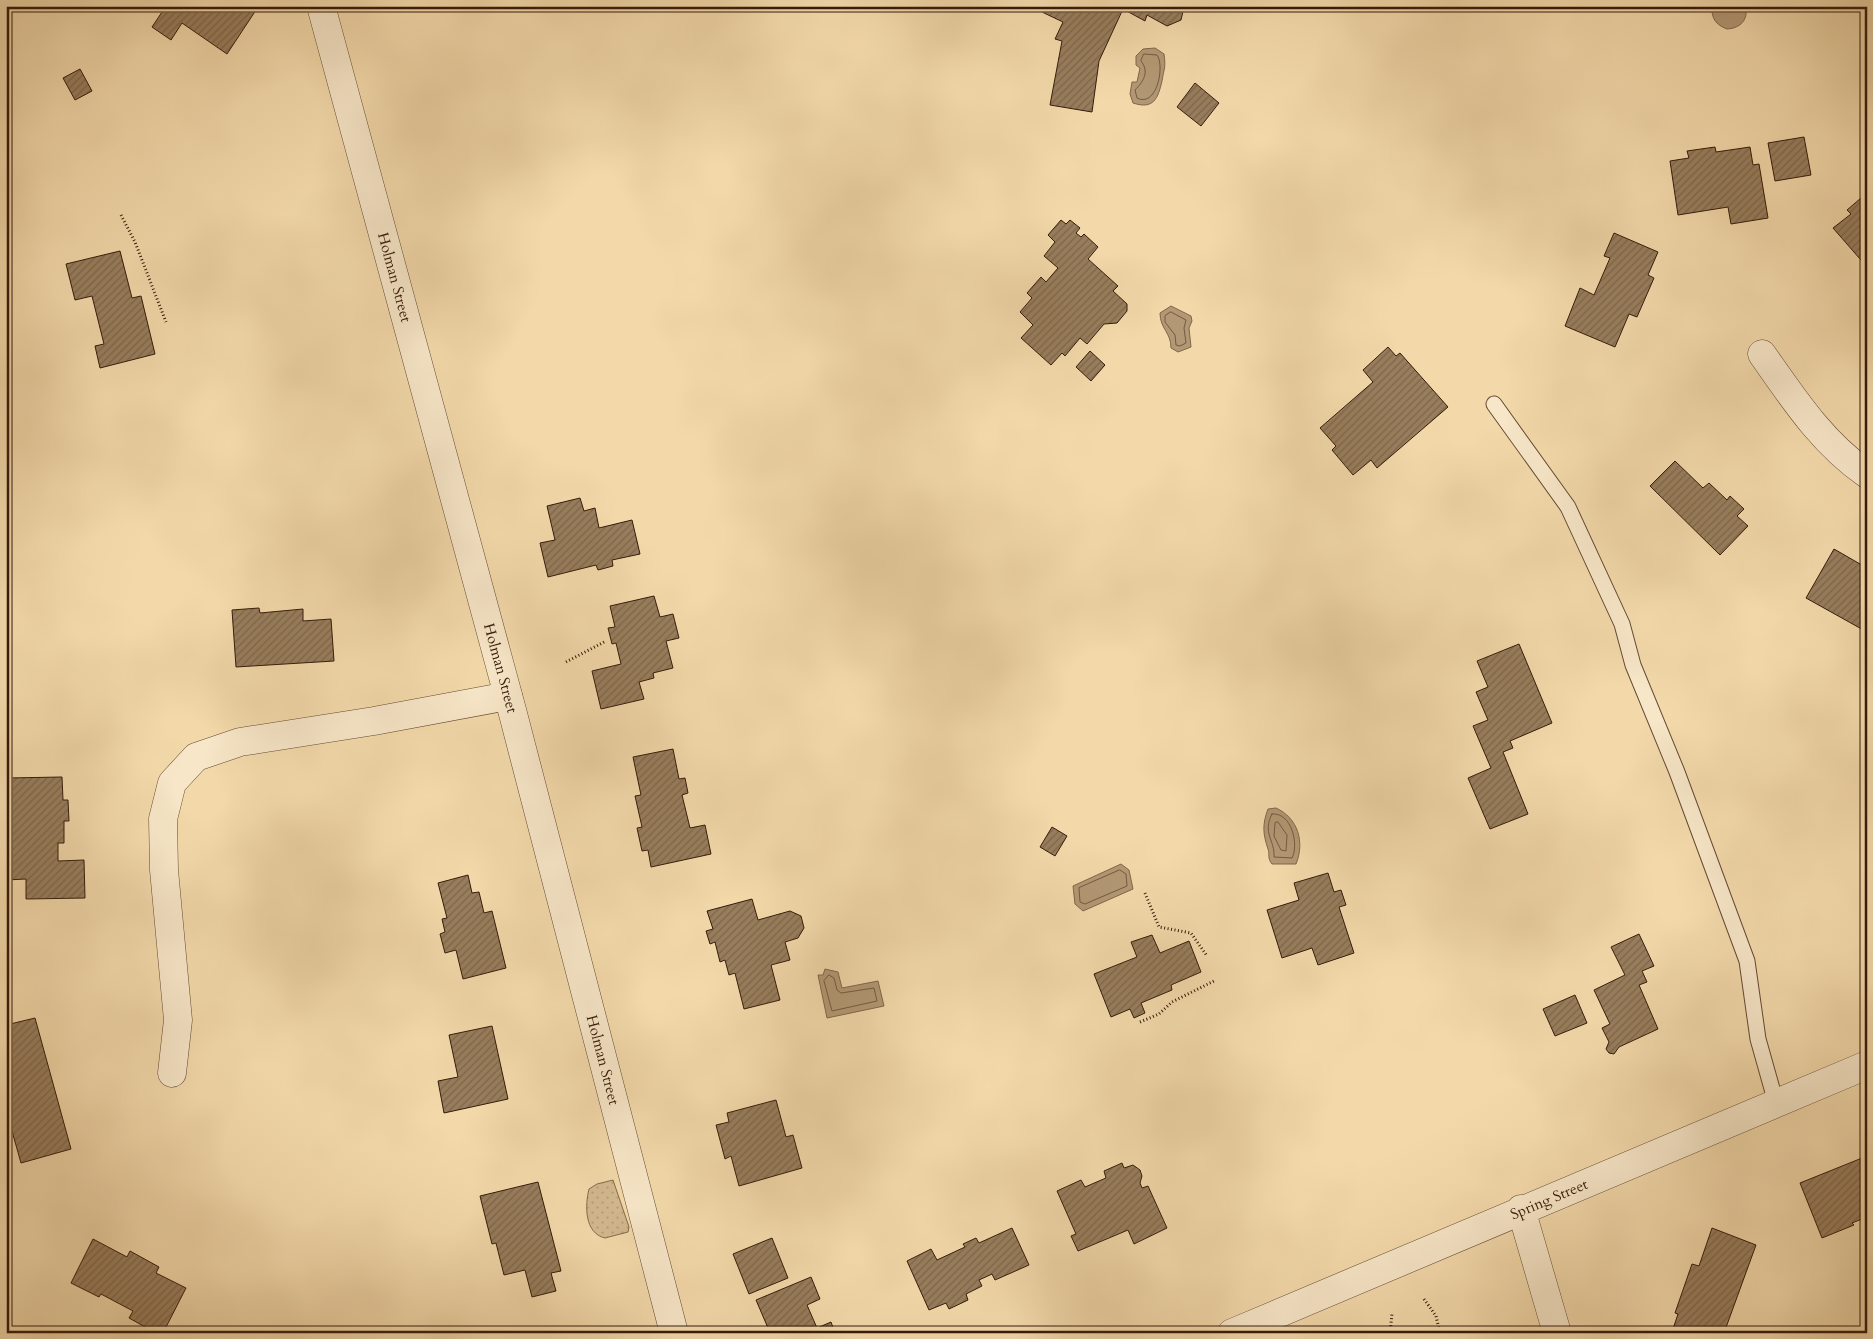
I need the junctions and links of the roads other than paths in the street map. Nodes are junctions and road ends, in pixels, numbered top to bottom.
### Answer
1 (321, 6) edge
2 (1762, 354) dead end
3 (1494, 404) dead end
4 (1867, 474) edge
5 (508, 696) junction
6 (1867, 1065) edge
7 (172, 1074) dead end
8 (1776, 1103) junction
9 (1521, 1209) junction
10 (674, 1333) edge
11 (1232, 1333) edge
12 (1556, 1333) edge

1 - 5 street, Holman Street
2 - 4 street
3 - 8 lane
5 - 7 street
5 - 10 street, Holman Street
6 - 8 street, Spring Street
8 - 9 street, Spring Street
9 - 11 street, Spring Street
9 - 12 street

